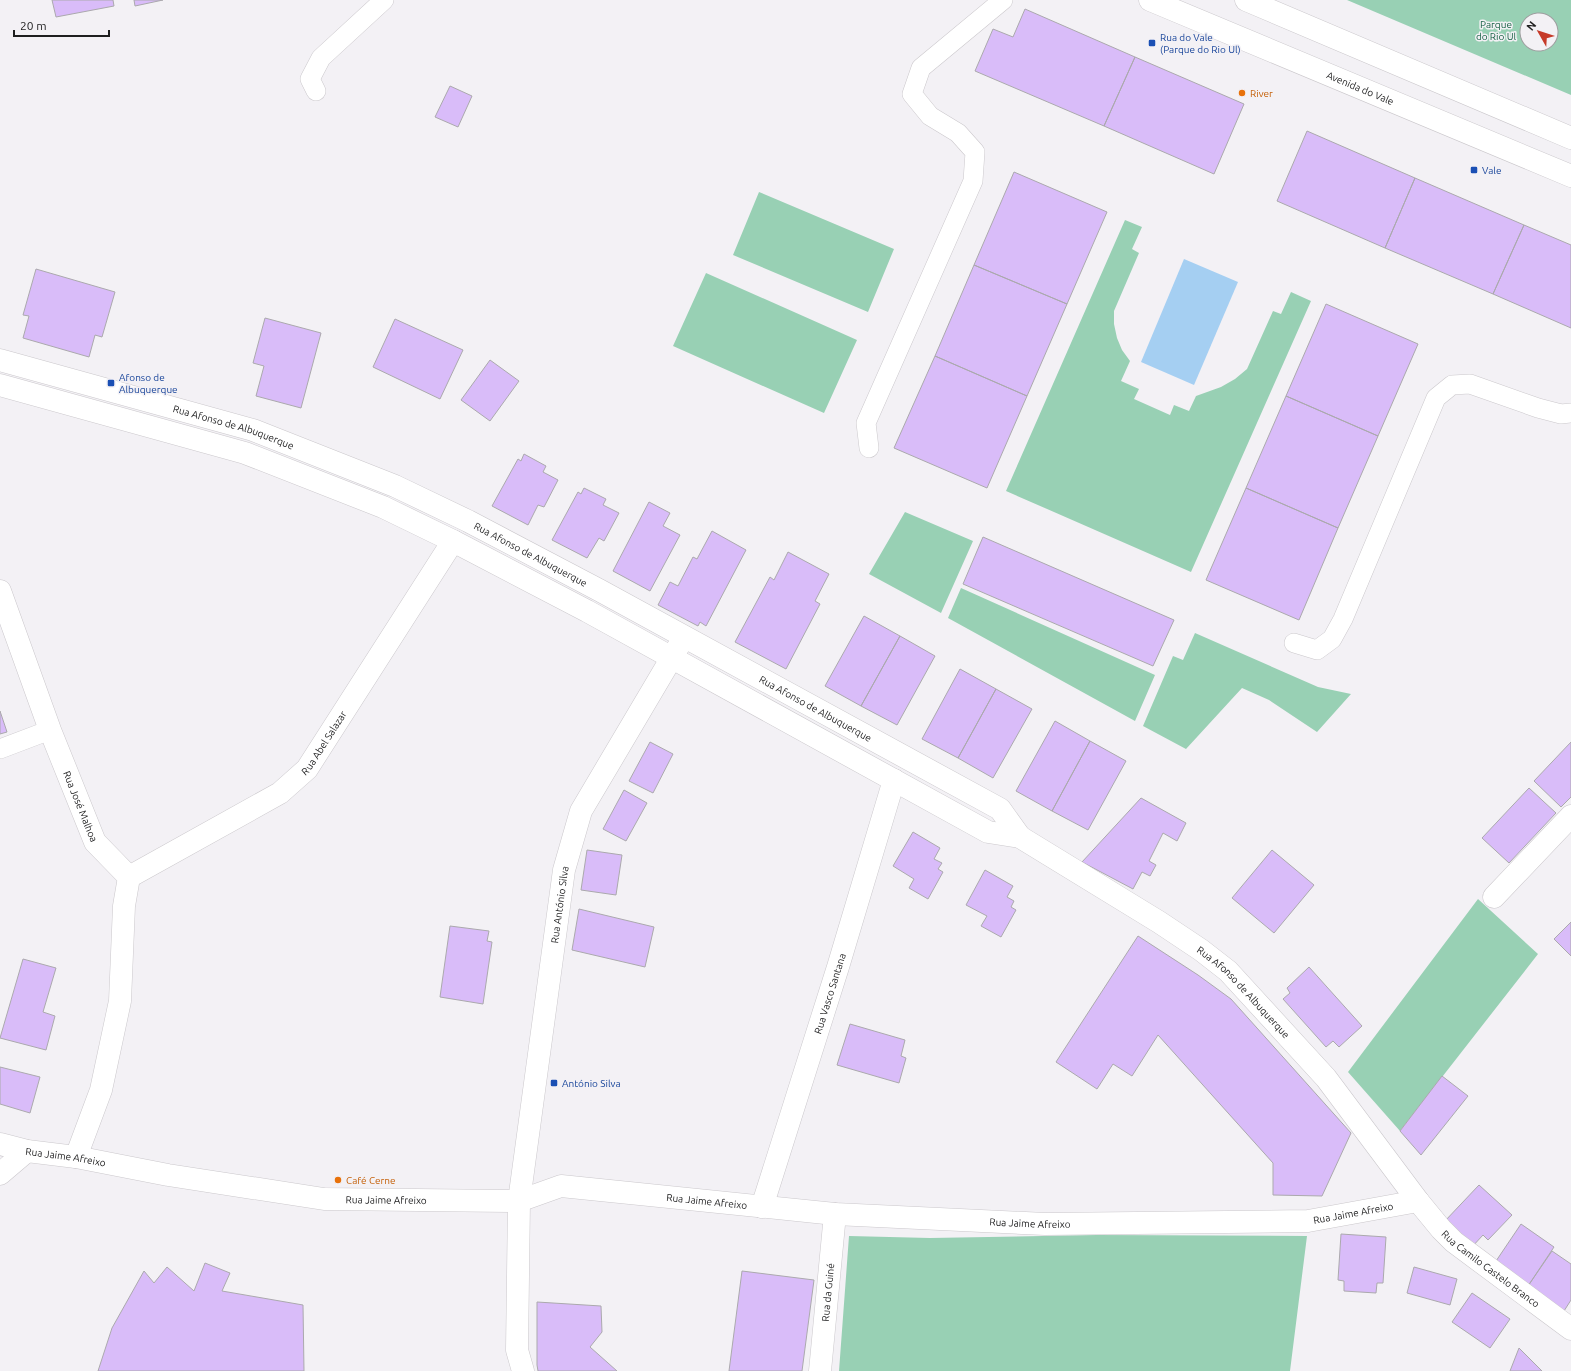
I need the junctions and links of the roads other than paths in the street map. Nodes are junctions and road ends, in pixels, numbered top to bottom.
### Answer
1 (384, 0) edge
2 (1003, 0) edge
3 (1150, 0) edge
4 (1246, 0) edge
5 (316, 91) dead end
6 (1571, 138) edge
7 (1571, 176) edge
8 (0, 360) edge
9 (0, 384) edge
10 (1571, 412) edge
11 (869, 448) dead end
12 (454, 541) junction
13 (0, 591) edge
14 (684, 637) junction
15 (1294, 643) dead end
16 (672, 658) junction
17 (50, 730) junction
18 (0, 749) edge
19 (894, 780) junction
20 (1571, 816) edge
21 (1020, 836) junction
22 (129, 877) junction
23 (1494, 897) dead end
24 (0, 1144) edge
25 (27, 1151) junction
26 (76, 1157) junction
27 (0, 1174) edge
28 (519, 1200) junction
29 (1418, 1201) junction
30 (762, 1207) junction
31 (835, 1214) junction
32 (1571, 1329) edge
33 (523, 1371) edge
34 (820, 1371) edge

1 - 5 lane
2 - 11 lane
3 - 7 street, Avenida do Vale
4 - 6 street
8 - 14 street, Rua Afonso de Albuquerque
9 - 12 street, Rua Afonso de Albuquerque
10 - 15 lane
12 - 16 street, Rua Afonso de Albuquerque
12 - 22 street, Rua Abel Salazar
13 - 17 street, Rua José Malhoa
14 - 16 street, Rua António Silva
14 - 21 street, Rua Afonso de Albuquerque
16 - 19 street, Rua Afonso de Albuquerque
16 - 28 street, Rua António Silva
17 - 18 lane
17 - 22 street, Rua José Malhoa
19 - 21 street, Rua Afonso de Albuquerque
19 - 30 street, Rua Vasco Santana
20 - 23 street
21 - 29 street, Rua Afonso de Albuquerque
22 - 26 street
24 - 25 street, Rua Jaime Afreixo
25 - 26 street, Rua Jaime Afreixo
25 - 27 street
26 - 28 street, Rua Jaime Afreixo
28 - 30 street, Rua Jaime Afreixo
28 - 33 street, Rua António Silva
29 - 31 street, Rua Jaime Afreixo
29 - 32 street, Rua Camilo Castelo Branco
30 - 31 street, Rua Jaime Afreixo
31 - 34 street, Rua da Guiné

